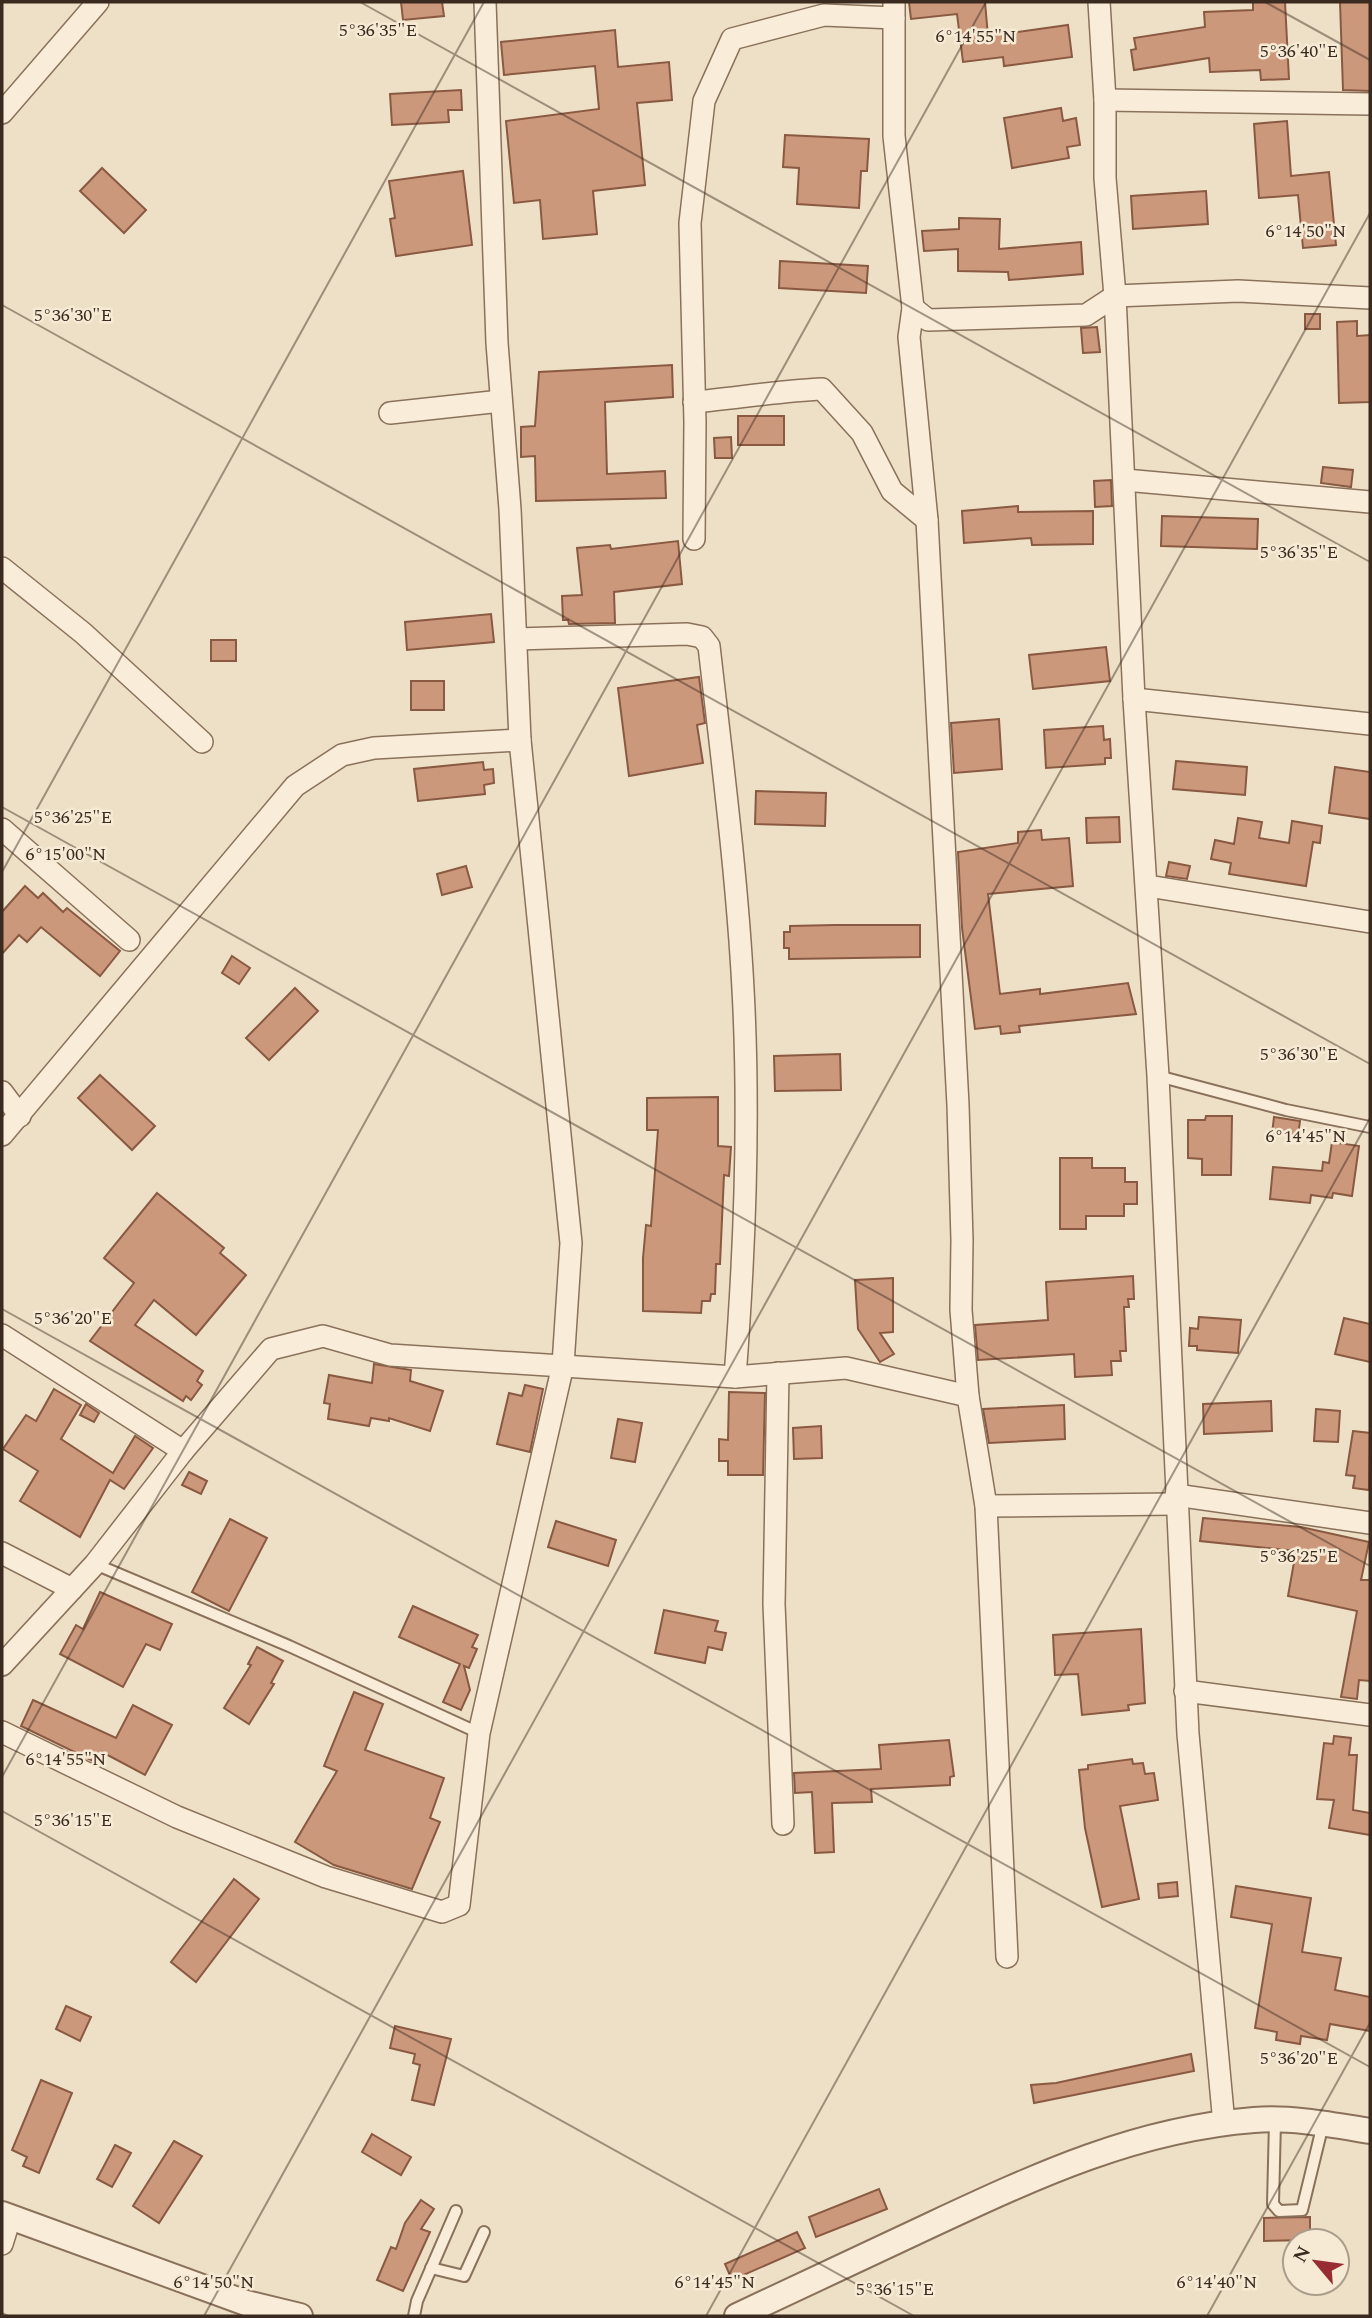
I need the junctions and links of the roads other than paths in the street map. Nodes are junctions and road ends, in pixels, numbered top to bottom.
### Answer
1 (98, 2) edge
2 (485, 2) edge
3 (1099, 2) edge
4 (894, 10) edge
5 (1105, 100) junction
6 (1370, 104) edge
7 (2, 113) edge
8 (1115, 296) junction
9 (1370, 298) edge
10 (912, 309) junction
11 (501, 401) junction
12 (694, 402) junction
13 (390, 413) dead end
14 (1125, 480) junction
15 (1370, 502) edge
16 (927, 520) junction
17 (694, 539) dead end
18 (2, 568) edge
19 (516, 639) junction
20 (1134, 699) junction
21 (1370, 724) edge
22 (520, 740) junction
23 (202, 742) dead end
24 (2, 829) edge
25 (1148, 886) junction
26 (1370, 922) edge
27 (130, 940) dead end
28 (1158, 1076) junction
29 (2, 1092) edge
30 (20, 1116) junction
31 (1370, 1128) edge
32 (2, 1135) edge
33 (2, 1335) edge
34 (563, 1364) junction
35 (778, 1373) junction
36 (735, 1377) junction
37 (968, 1396) junction
38 (183, 1451) junction
39 (1176, 1499) junction
40 (986, 1506) junction
41 (1370, 1523) edge
42 (2, 1553) edge
43 (95, 1564) junction
44 (72, 1589) junction
45 (2, 1665) edge
46 (1185, 1691) junction
47 (1370, 1715) edge
48 (2, 1732) edge
49 (478, 1733) junction
50 (783, 1824) dead end
51 (1007, 1957) dead end
52 (1275, 2121) junction
53 (1224, 2124) junction
54 (1323, 2124) junction
55 (1370, 2131) edge
56 (456, 2211) dead end
57 (6, 2216) edge
58 (484, 2232) dead end
59 (2, 2244) edge
60 (431, 2268) junction
61 (300, 2316) edge
62 (414, 2316) edge
63 (737, 2316) edge

1 - 7 street
2 - 11 street
3 - 5 street
4 - 10 street
4 - 12 street
5 - 6 street
5 - 8 street
8 - 9 street
8 - 10 street
8 - 14 street
10 - 16 street
11 - 13 street
11 - 19 street
12 - 16 street
12 - 17 street
14 - 15 street
14 - 20 street
16 - 37 street
18 - 23 street
19 - 22 street
19 - 36 street
20 - 21 street
20 - 25 street
22 - 30 street
22 - 34 street
24 - 27 street
25 - 26 street
25 - 28 street
28 - 31 lane
28 - 39 street
29 - 30 street
30 - 32 street
33 - 38 street
34 - 36 street
34 - 38 street
34 - 49 street
35 - 36 street
35 - 37 street
35 - 50 street
37 - 40 street
38 - 43 street
39 - 40 street
39 - 41 street
39 - 46 street
40 - 51 street
42 - 44 street
43 - 44 street
43 - 49 lane
44 - 45 street
46 - 47 street
46 - 53 street
48 - 49 street
52 - 53 street
52 - 54 street
52 - 54 lane
53 - 63 street
54 - 55 street
56 - 60 lane
57 - 59 street
57 - 61 street
58 - 60 lane
60 - 62 lane

